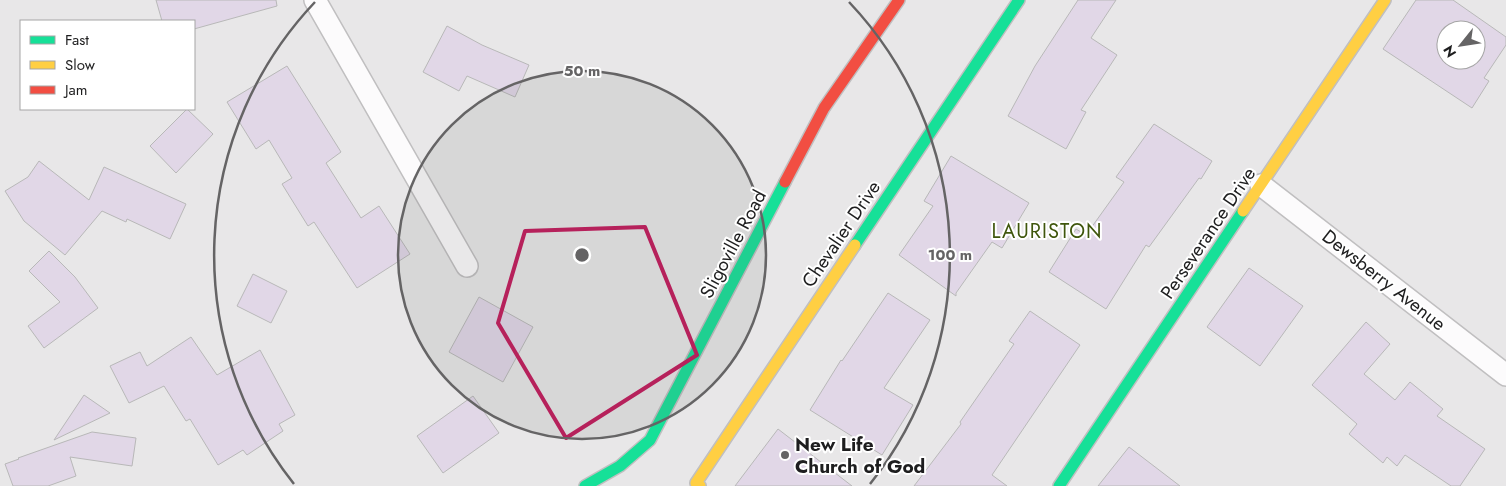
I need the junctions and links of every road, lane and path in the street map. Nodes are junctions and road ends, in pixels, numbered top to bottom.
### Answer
1 (315, 0) edge
2 (898, 0) edge
3 (1019, 0) edge
4 (1385, 0) edge
5 (1261, 185) junction
6 (467, 266) dead end
7 (1506, 375) edge
8 (1064, 484) edge
9 (584, 486) edge
10 (700, 486) edge

1 - 6 street
2 - 9 street, Sligoville Road
3 - 10 street, Chevalier Drive
4 - 5 street, Perseverance Drive
5 - 7 street, Dewsberry Avenue
5 - 8 street, Perseverance Drive

